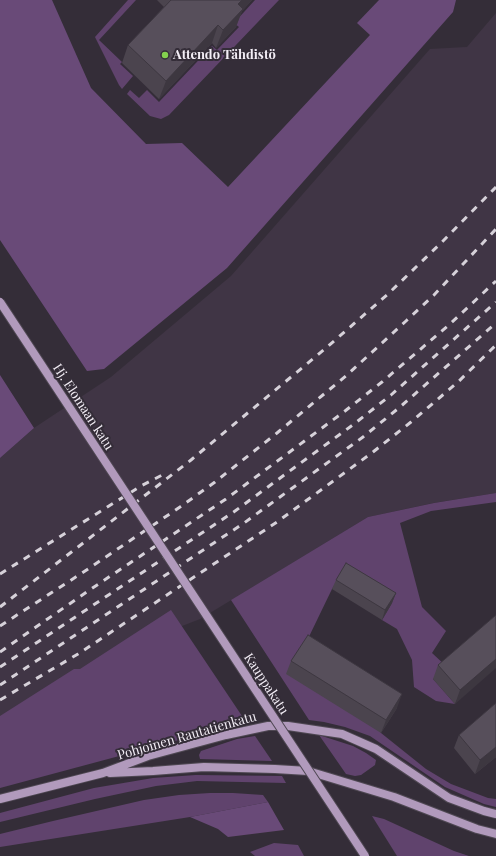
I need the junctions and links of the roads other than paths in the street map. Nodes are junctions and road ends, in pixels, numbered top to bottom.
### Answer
1 (0, 302) edge
2 (147, 526) joint
3 (103, 773) junction
4 (0, 799) edge
5 (496, 814) edge
6 (496, 834) edge
7 (365, 856) edge

1 - 2 street, Hj. Elomaan katu, bridge
2 - 7 street, Kauppakatu, bridge
3 - 4 street, Pohjoinen Rautatienkatu
3 - 5 street, Pohjoinen Rautatienkatu
3 - 6 street, Pohjoinen Rautatienkatu

